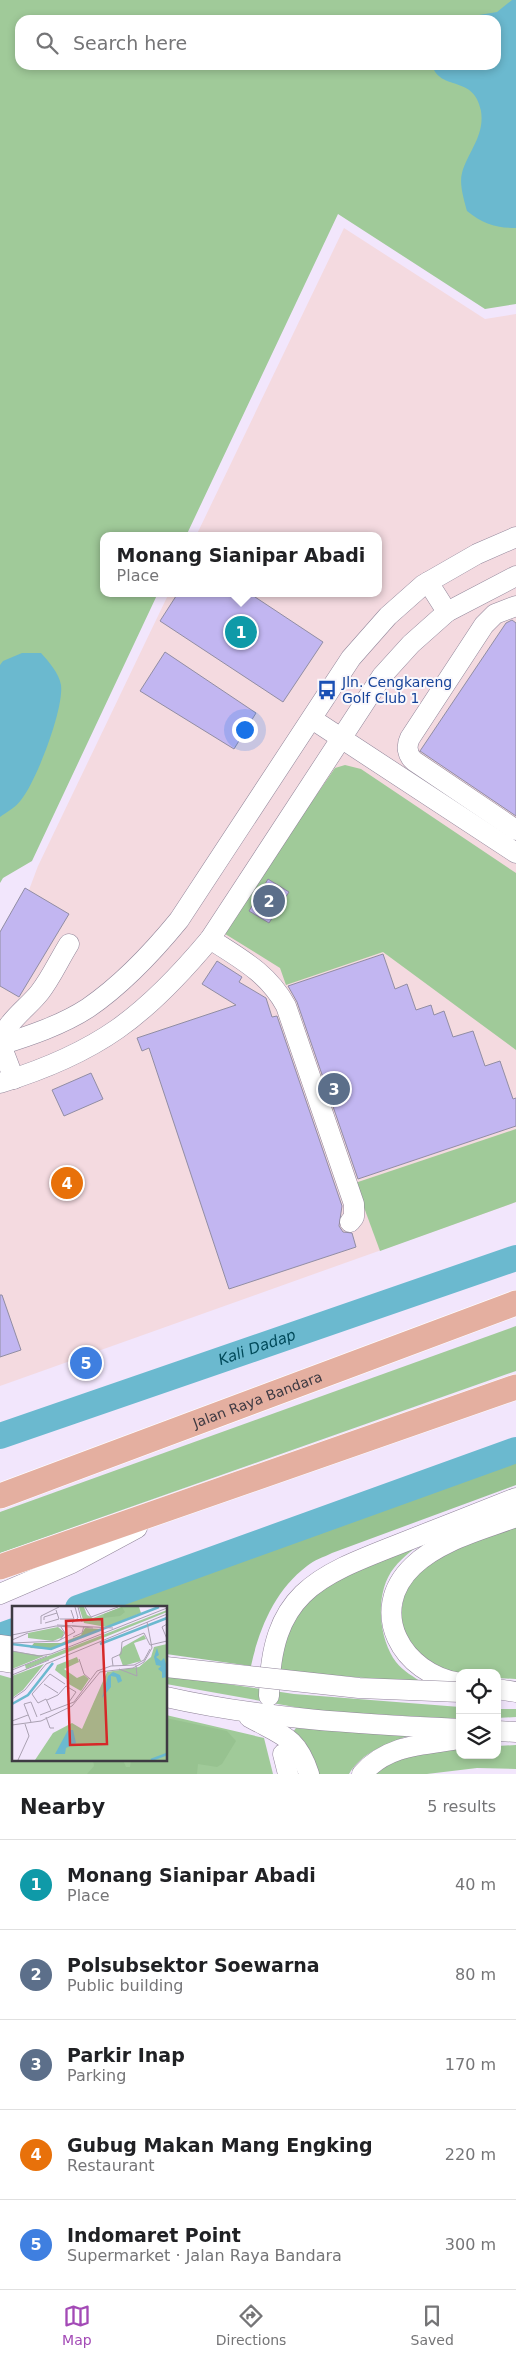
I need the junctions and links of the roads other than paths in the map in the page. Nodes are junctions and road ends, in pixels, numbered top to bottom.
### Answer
1 (516, 537) edge
2 (516, 576) edge
3 (428, 582) junction
4 (516, 606) edge
5 (446, 612) junction
6 (312, 719) junction
7 (342, 738) junction
8 (516, 830) edge
9 (516, 853) edge
10 (210, 939) junction
11 (68, 944) dead end
12 (1, 1045) edge
13 (7, 1081) edge
14 (350, 1222) dead end
15 (516, 1303) edge
16 (516, 1387) edge
17 (0, 1496) edge
18 (516, 1498) edge
19 (189, 1500) junction
20 (516, 1517) edge
21 (0, 1567) edge
22 (0, 1594) edge
23 (168, 1667) edge
24 (456, 1682) edge
25 (456, 1692) edge
26 (269, 1696) dead end
27 (168, 1697) edge
28 (241, 1712) junction
29 (456, 1730) edge
30 (456, 1740) edge
31 (283, 1754) dead end
32 (288, 1774) edge
33 (309, 1774) edge
34 (362, 1774) edge

1 - 3 street
2 - 5 street
3 - 5 street
3 - 6 street
4 - 8 street
5 - 7 street
6 - 7 street
6 - 12 street
7 - 9 street
7 - 10 street
10 - 13 street
10 - 14 street
11 - 12 street
12 - 13 street
15 - 17 main road, Jalan Raya Bandara
16 - 19 main road
18 - 26 street
19 - 21 main road
19 - 22 street
20 - 24 street
23 - 25 street, bridge
27 - 28 street
28 - 29 street
28 - 33 street
30 - 34 street
31 - 32 street

